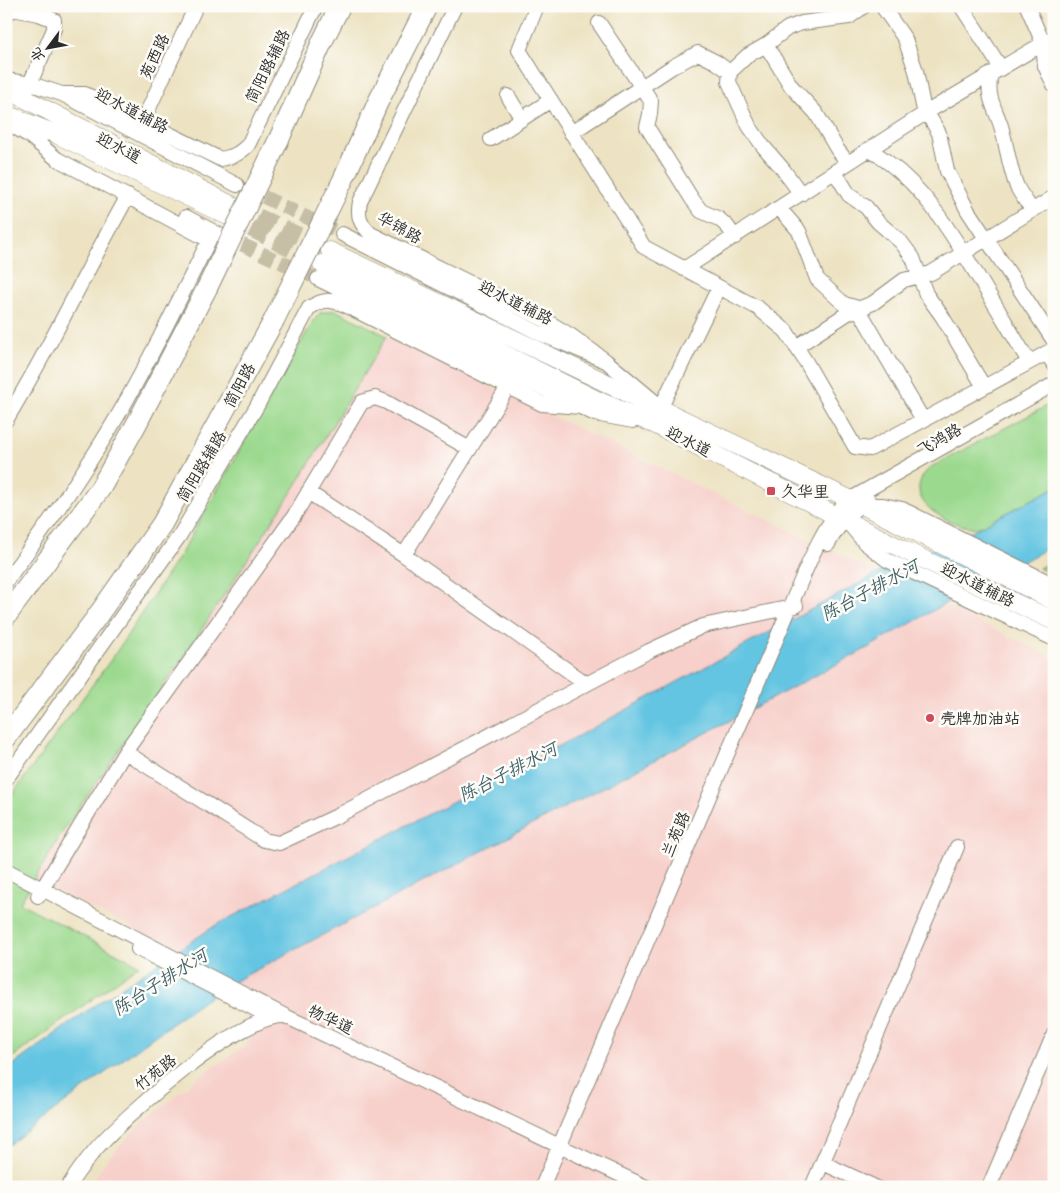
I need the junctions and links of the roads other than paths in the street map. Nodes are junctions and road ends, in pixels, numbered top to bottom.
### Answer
1 (196, 6) edge
2 (316, 6) edge
3 (340, 6) edge
4 (427, 6) edge
5 (455, 6) edge
6 (537, 6) edge
7 (864, 6) edge
8 (882, 6) edge
9 (961, 6) edge
10 (1027, 6) edge
11 (6, 15) edge
12 (599, 23) dead end
13 (1048, 40) edge
14 (766, 45) junction
15 (996, 71) junction
16 (730, 72) junction
17 (6, 80) edge
18 (1054, 85) edge
19 (641, 88) junction
20 (6, 89) edge
21 (27, 91) junction
22 (62, 94) junction
23 (508, 96) dead end
24 (551, 100) junction
25 (927, 112) junction
26 (6, 114) edge
27 (522, 119) junction
28 (144, 121) junction
29 (6, 122) edge
30 (572, 133) junction
31 (32, 138) junction
32 (491, 139) dead end
33 (867, 150) junction
34 (848, 163) junction
35 (835, 172) junction
36 (238, 185) tunnel mouth
37 (801, 194) junction
38 (128, 196) junction
39 (1053, 199) edge
40 (779, 208) junction
41 (1032, 210) junction
42 (342, 234) tunnel mouth
43 (213, 237) junction
44 (735, 237) junction
45 (986, 240) junction
46 (962, 252) junction
47 (323, 265) joint
48 (684, 269) junction
49 (919, 277) junction
50 (719, 287) junction
51 (858, 308) junction
52 (796, 347) junction
53 (1052, 352) edge
54 (606, 361) junction
55 (1029, 362) junction
56 (1054, 384) edge
57 (508, 387) junction
58 (984, 387) junction
59 (1054, 394) edge
60 (581, 407) junction
61 (661, 415) junction
62 (6, 420) edge
63 (923, 420) junction
64 (470, 448) junction
65 (308, 492) junction
66 (854, 502) junction
67 (840, 517) junction
68 (404, 555) junction
69 (6, 581) edge
70 (1054, 585) edge
71 (983, 596) junction
72 (1054, 601) edge
73 (792, 611) junction
74 (6, 616) edge
75 (1054, 621) edge
76 (1054, 639) edge
77 (587, 684) junction
78 (6, 738) edge
79 (125, 752) junction
80 (6, 779) edge
81 (957, 847) dead end
82 (6, 870) edge
83 (6, 881) edge
84 (39, 893) junction
85 (279, 1018) junction
86 (1054, 1034) edge
87 (561, 1151) junction
88 (823, 1163) junction
89 (68, 1187) edge
90 (76, 1187) edge
91 (542, 1187) edge
92 (548, 1187) edge
93 (626, 1187) edge
94 (646, 1187) edge
95 (812, 1187) edge
96 (875, 1187) edge
97 (989, 1187) edge

1 - 28 street, 苑西路
2 - 28 street, 简阳路辅路
3 - 74 highway, bridge
4 - 78 highway, 简阳路, bridge
5 - 54 street, 华锦路
6 - 24 street
7 - 14 street
8 - 25 street
9 - 15 street
10 - 13 street
11 - 21 street
12 - 19 street
13 - 15 street
13 - 18 street
14 - 16 street
14 - 34 street
15 - 25 street
15 - 41 street
16 - 19 street
16 - 37 street
17 - 21 street, 迎水道辅路
19 - 30 street
19 - 44 street
20 - 21 main road, 迎水道
21 - 22 street, 迎水道辅路
21 - 26 main road, 迎水道
22 - 28 street, 简阳路辅路
22 - 36 street, 迎水道辅路
23 - 27 street
24 - 27 street
24 - 30 street
25 - 33 street
25 - 45 street
27 - 32 street
29 - 31 street
30 - 48 street
31 - 38 street
31 - 43 street
33 - 34 street
33 - 46 street
34 - 35 street
35 - 37 street
35 - 49 street
37 - 40 street
38 - 43 street
38 - 62 street
39 - 41 street
40 - 44 street
40 - 51 street
41 - 45 street
42 - 54 street, 迎水道辅路
43 - 69 street
44 - 48 street
45 - 46 street
45 - 53 street
46 - 49 street
46 - 55 street
47 - 60 street
47 - 61 main road, 迎水道
48 - 50 street
49 - 51 street
49 - 58 street
50 - 52 street
50 - 61 street
51 - 52 street
51 - 63 street
52 - 63 street
53 - 55 street
54 - 61 street, 迎水道辅路
55 - 58 street
56 - 66 street, 飞鸿路
57 - 60 street, 简阳路辅路
57 - 64 street
57 - 80 street, 简阳路辅路
58 - 63 street
59 - 66 street, 飞鸿路
60 - 61 street
61 - 66 main road, 迎水道
61 - 67 main road, 迎水道
64 - 65 street
64 - 68 street
65 - 68 street
65 - 79 street
66 - 67 street, 飞鸿路
66 - 70 street, 迎水道辅路
66 - 72 main road, 迎水道
67 - 71 main road, 迎水道
67 - 73 street, 兰苑路
68 - 77 street
71 - 75 main road, 迎水道
71 - 76 street, 迎水道辅路
73 - 77 street
73 - 87 street, 兰苑路
77 - 79 street
79 - 84 street
81 - 88 street
82 - 84 street, 物华道
83 - 84 street, 物华道
84 - 85 street, 物华道
85 - 87 street, 物华道
85 - 89 street, 竹苑路
85 - 90 street, 竹苑路
86 - 97 street
87 - 91 street, 兰苑路
87 - 92 street, 兰苑路
87 - 93 street, 物华道
87 - 94 street, 物华道
88 - 95 street
88 - 96 street

